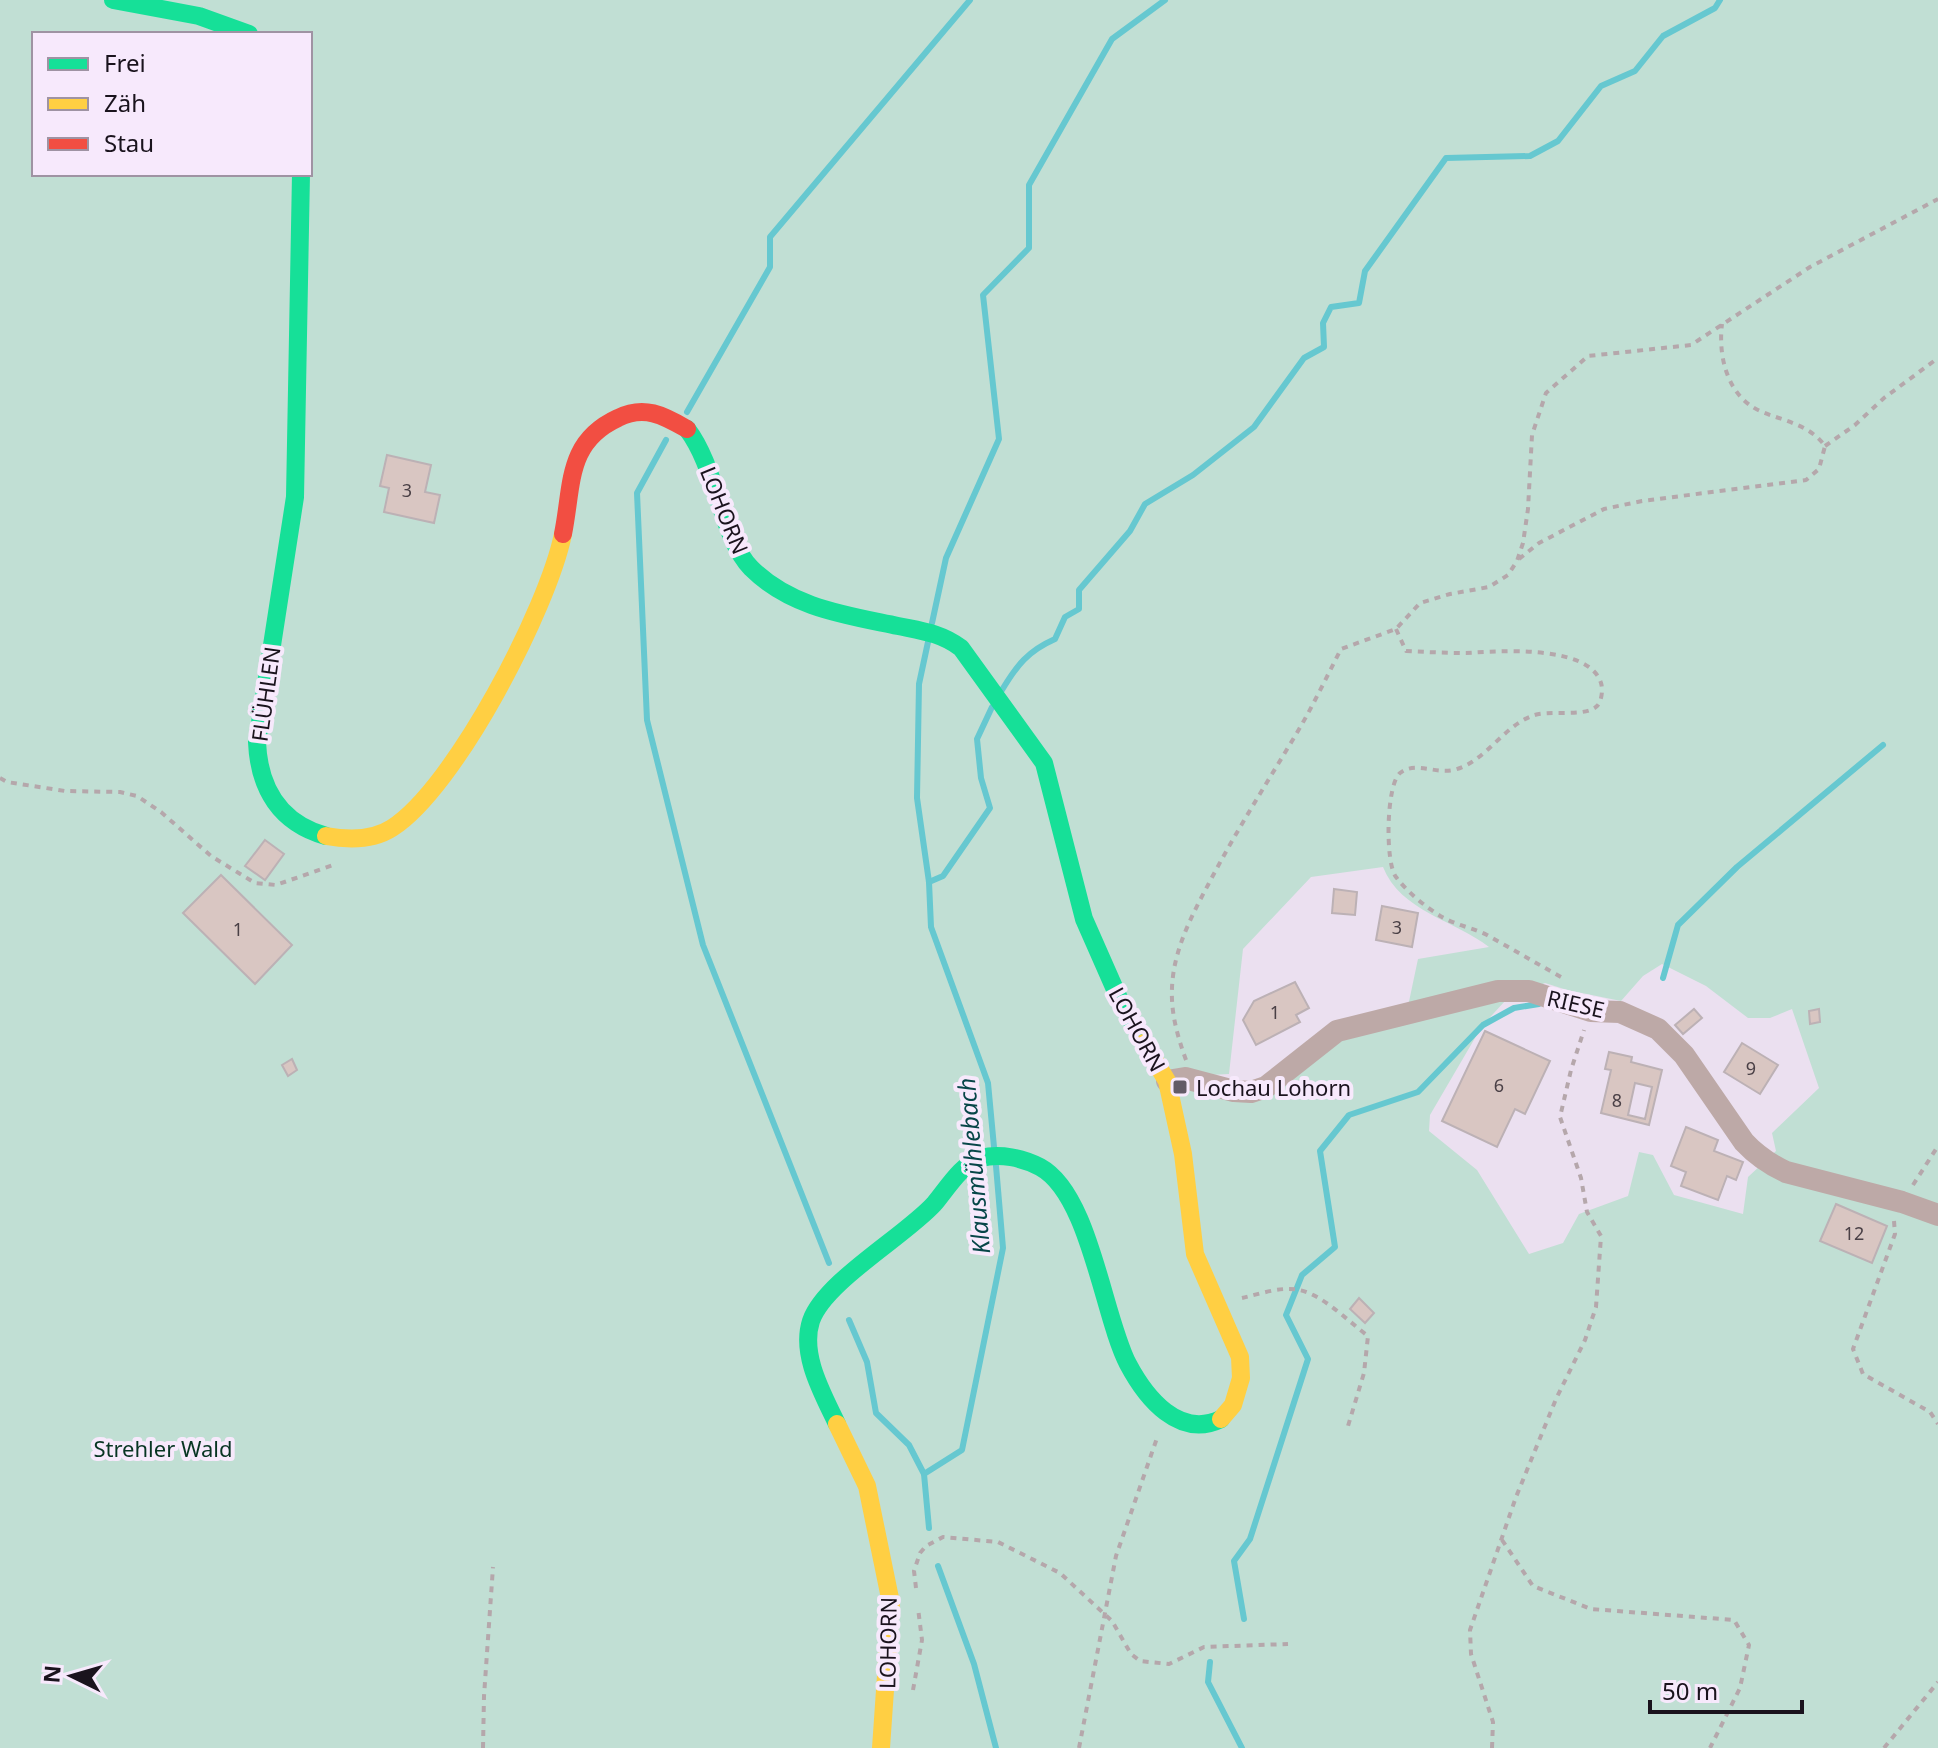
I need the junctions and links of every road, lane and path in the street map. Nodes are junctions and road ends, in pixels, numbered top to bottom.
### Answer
1 (113, 0) edge
2 (245, 32) edge
3 (301, 176) edge
4 (1938, 199) edge
5 (1722, 324) junction
6 (1938, 358) edge
7 (1825, 446) junction
8 (1517, 561) junction
9 (1396, 629) junction
10 (0, 778) edge
11 (360, 839) junction
12 (1572, 984) dead end
13 (1591, 1011) junction
14 (1191, 1079) junction
15 (1167, 1081) junction
16 (1938, 1146) edge
17 (1902, 1202) junction
18 (1938, 1215) edge
19 (1216, 1302) junction
20 (1165, 1413) junction
21 (1938, 1424) edge
22 (1348, 1426) dead end
23 (1502, 1540) junction
24 (493, 1567) dead end
25 (1104, 1614) junction
26 (1288, 1644) dead end
27 (1938, 1682) edge
28 (912, 1695) dead end
29 (483, 1748) edge
30 (881, 1748) edge
31 (1079, 1748) edge
32 (1492, 1748) edge
33 (1710, 1748) edge
34 (1884, 1748) edge

1 - 2 street
3 - 11 street, FLÜHLEN
4 - 5 path
5 - 7 path
5 - 8 path
6 - 7 path
7 - 8 path
8 - 9 path
9 - 12 path
9 - 14 path
10 - 11 path
11 - 15 street, LOHORN
13 - 14 street, RIESE
13 - 17 street, RIESE
13 - 23 path
14 - 15 street, RIESE
15 - 19 street, LOHORN
16 - 17 path
17 - 18 street, RIESE
17 - 21 path
19 - 20 street, LOHORN
19 - 22 path
20 - 25 path
20 - 30 street, LOHORN
23 - 32 path
23 - 33 path
24 - 29 path
25 - 26 path
25 - 28 path
25 - 31 path
27 - 34 path

